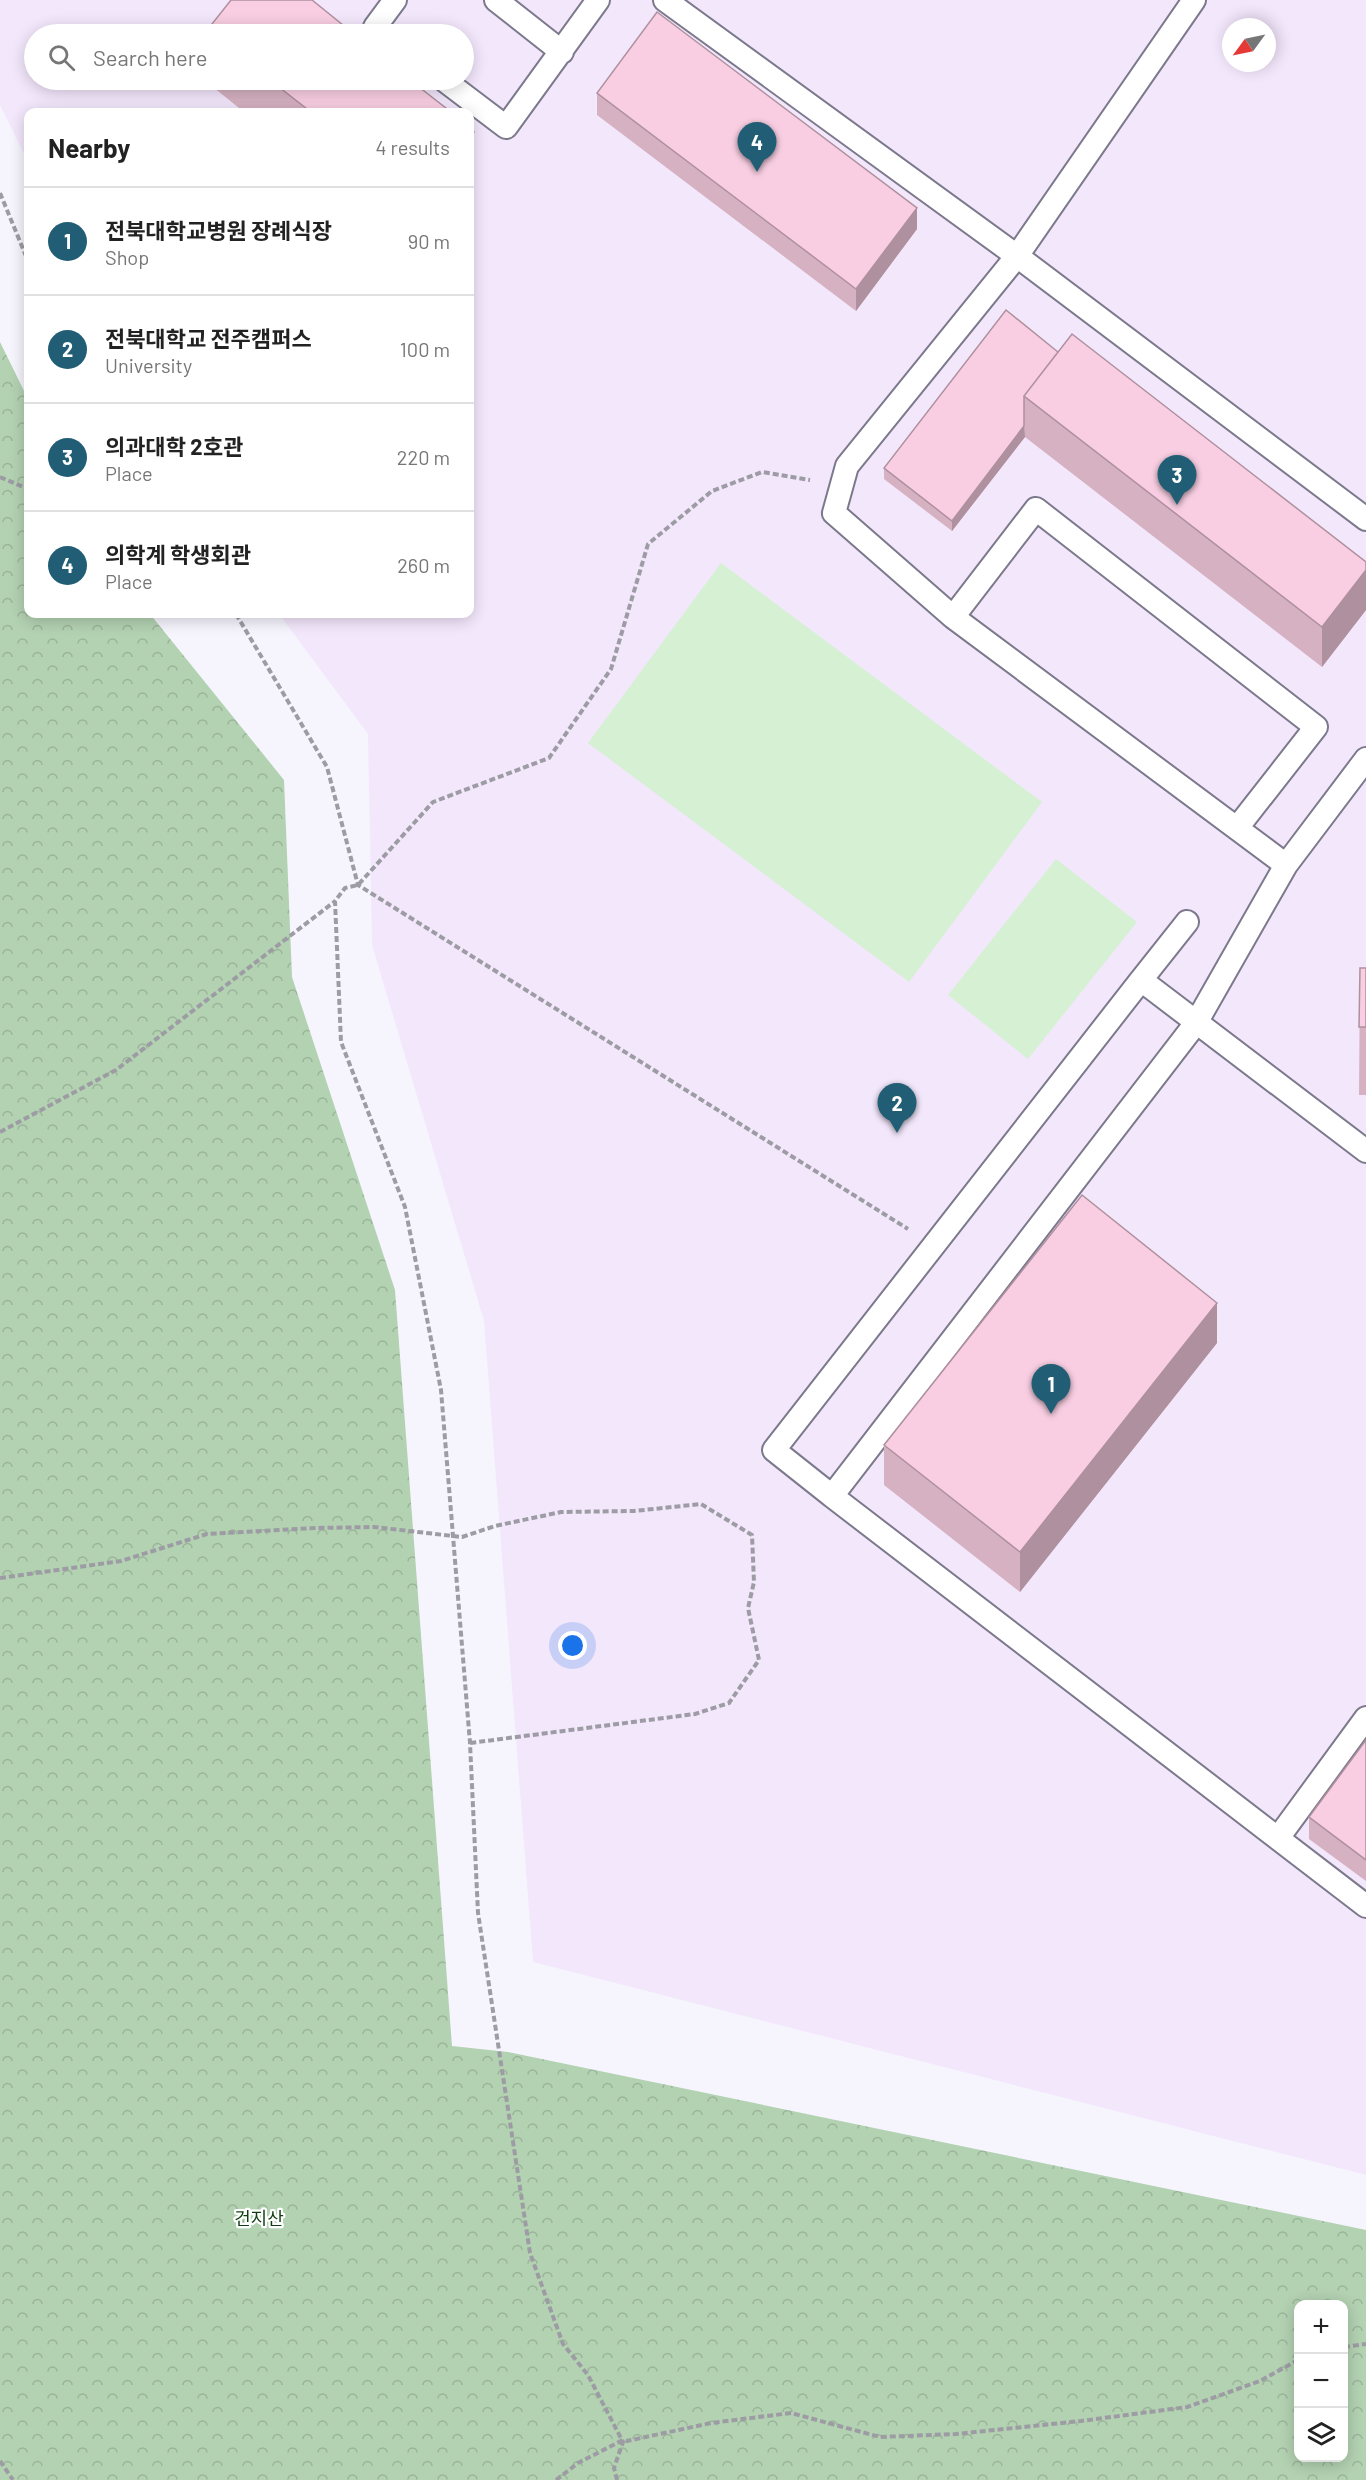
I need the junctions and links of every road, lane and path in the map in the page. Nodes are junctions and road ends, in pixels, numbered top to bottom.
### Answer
1 (395, 0) edge
2 (496, 0) edge
3 (598, 0) edge
4 (665, 0) edge
5 (1194, 0) edge
6 (377, 24) edge
7 (562, 52) junction
8 (457, 90) edge
9 (0, 193) edge
10 (24, 251) edge
11 (1017, 256) junction
12 (847, 466) junction
13 (0, 477) edge
14 (24, 487) edge
15 (1366, 519) edge
16 (953, 617) junction
17 (238, 618) edge
18 (1366, 759) edge
19 (1237, 828) junction
20 (1286, 865) junction
21 (358, 885) junction
22 (335, 901) junction
23 (1187, 922) dead end
24 (1141, 980) junction
25 (1196, 1023) junction
26 (0, 1132) edge
27 (1366, 1151) edge
28 (934, 1246) junction
29 (832, 1496) junction
30 (453, 1536) junction
31 (0, 1578) edge
32 (1366, 1718) edge
33 (470, 1743) junction
34 (1278, 1838) junction
35 (1366, 1906) edge
36 (1366, 2344) edge
37 (1348, 2346) edge
38 (1294, 2363) edge
39 (623, 2442) junction
40 (0, 2461) edge
41 (13, 2480) edge
42 (556, 2480) edge
43 (617, 2480) edge

1 - 6 lane
2 - 7 lane
3 - 7 lane
4 - 11 lane
5 - 11 lane
7 - 8 lane
9 - 10 path
11 - 12 lane
11 - 15 lane
12 - 16 lane
12 - 21 path
13 - 14 path
16 - 19 lane
16 - 19 lane
17 - 21 path
18 - 20 lane
19 - 20 lane
20 - 25 lane
21 - 22 path
21 - 28 path
22 - 26 path
22 - 30 path
23 - 24 lane
24 - 25 lane
24 - 28 lane
25 - 27 lane
25 - 29 lane
28 - 29 lane
29 - 34 lane
30 - 31 path
30 - 33 path
30 - 33 path
32 - 34 lane
33 - 39 path
34 - 35 lane
36 - 37 path
38 - 39 path
39 - 42 path
39 - 43 path
40 - 41 path

